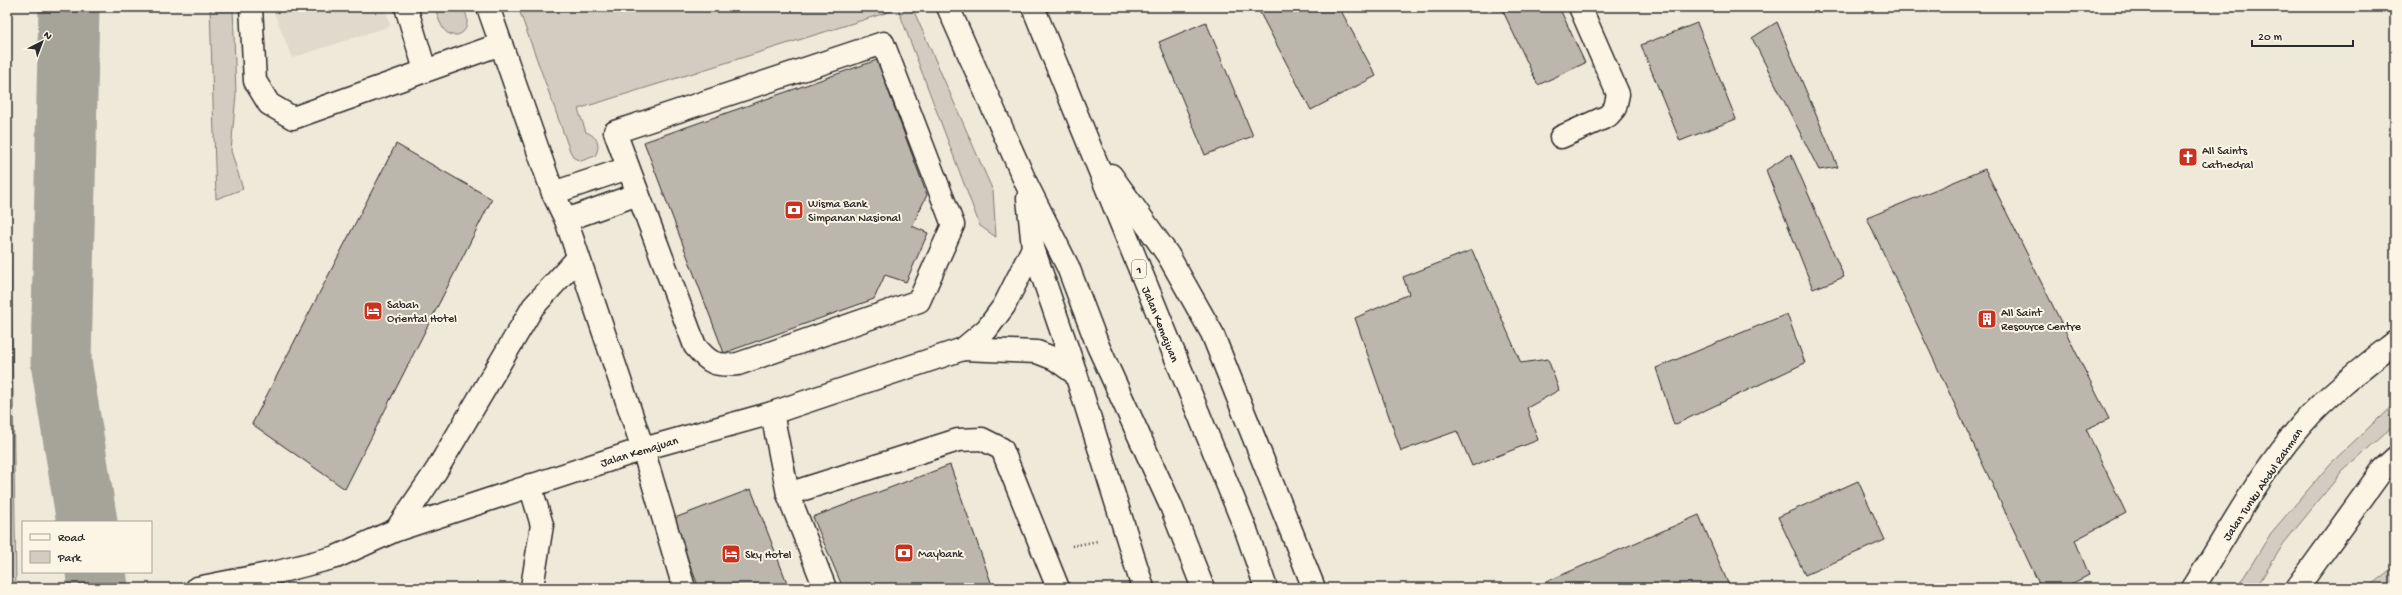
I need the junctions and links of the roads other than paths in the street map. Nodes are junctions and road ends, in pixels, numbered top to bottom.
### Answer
1 (250, 7) edge
2 (406, 7) edge
3 (488, 7) edge
4 (948, 7) edge
5 (1033, 7) edge
6 (1580, 7) edge
7 (501, 44) junction
8 (425, 70) junction
9 (1560, 137) dead end
10 (1091, 149) junction
11 (628, 168) junction
12 (1026, 183) junction
13 (553, 193) junction
14 (638, 194) junction
15 (566, 220) junction
16 (1033, 248) junction
17 (577, 259) junction
18 (2395, 342) edge
19 (963, 349) junction
20 (1076, 374) junction
21 (772, 413) junction
22 (643, 449) junction
23 (2395, 458) edge
24 (530, 486) junction
25 (788, 494) junction
26 (396, 530) junction
27 (2301, 585) edge
28 (197, 588) edge
29 (525, 588) edge
30 (533, 588) edge
31 (684, 588) edge
32 (825, 588) edge
33 (1058, 588) edge
34 (1143, 588) edge
35 (1203, 588) edge
36 (1266, 588) edge
37 (1314, 588) edge
38 (2193, 588) edge

1 - 8 main road
2 - 8 main road
3 - 7 main road
4 - 12 main road
5 - 10 main road, Jalan Kemajuan / 1
6 - 9 main road
7 - 8 main road
7 - 13 main road
10 - 36 main road, Jalan Kemajuan / 1
10 - 37 main road
11 - 13 main road
11 - 14 main road
11 - 14 main road
12 - 16 main road
12 - 35 main road
13 - 15 main road
14 - 15 main road
15 - 17 main road
16 - 19 main road, Jalan Kemajuan
16 - 20 main road
17 - 22 main road
17 - 26 main road
18 - 38 main road, Jalan Tunku Abdul Rahman
19 - 20 main road
19 - 21 main road, Jalan Kemajuan
20 - 34 main road
21 - 22 main road, Jalan Kemajuan
21 - 25 main road
22 - 24 main road, Jalan Kemajuan
22 - 31 main road
23 - 27 main road
24 - 26 main road, Jalan Kemajuan
24 - 30 main road
25 - 32 main road
25 - 33 main road
26 - 28 main road, Jalan Kemajuan
29 - 30 main road

